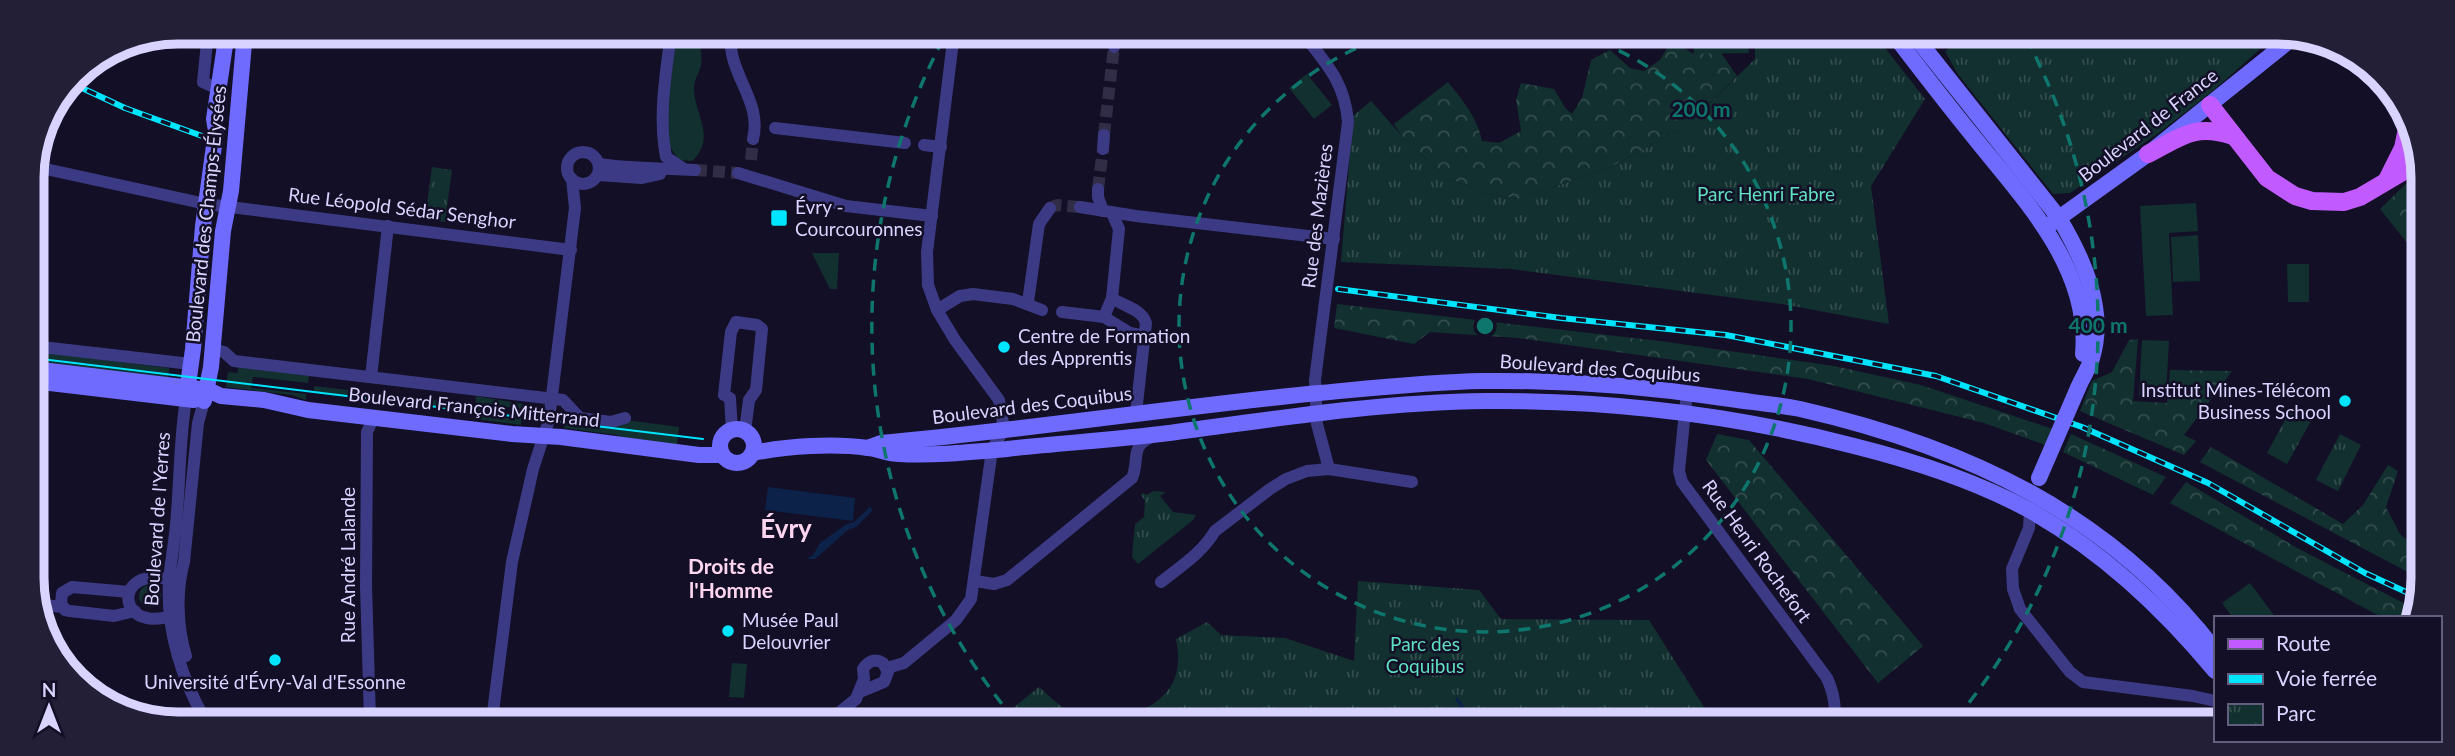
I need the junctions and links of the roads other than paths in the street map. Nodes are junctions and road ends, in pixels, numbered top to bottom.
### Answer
1 (207, 44) edge
2 (225, 44) edge
3 (244, 44) edge
4 (670, 44) edge
5 (730, 44) edge
6 (953, 44) edge
7 (1311, 44) edge
8 (1901, 44) edge
9 (1920, 44) edge
10 (2285, 44) edge
11 (218, 89) junction
12 (2210, 105) junction
13 (1104, 135) tunnel mouth
14 (662, 136) junction
15 (2233, 136) junction
16 (2405, 137) edge
17 (905, 143) dead end
18 (924, 145) dead end
19 (941, 147) junction
20 (1103, 149) tunnel mouth
21 (2148, 154) junction
22 (751, 160) tunnel mouth
23 (2410, 167) edge
24 (44, 169) edge
25 (654, 172) junction
26 (595, 174) junction
27 (572, 179) junction
28 (2387, 180) junction
29 (1098, 189) tunnel mouth
30 (206, 204) junction
31 (228, 205) junction
32 (1080, 207) tunnel mouth
33 (575, 208) junction
34 (1050, 208) dead end
35 (1108, 212) junction
36 (932, 216) junction
37 (1136, 216) junction
38 (2059, 218) junction
39 (388, 226) junction
40 (1119, 229) junction
41 (2045, 229) junction
42 (1334, 239) junction
43 (571, 250) junction
44 (1112, 298) junction
45 (1028, 302) junction
46 (937, 310) junction
47 (1042, 310) dead end
48 (1062, 312) dead end
49 (1104, 317) junction
50 (1145, 336) junction
51 (44, 347) edge
52 (213, 349) junction
53 (191, 364) junction
54 (44, 371) edge
55 (371, 377) junction
56 (44, 382) edge
57 (2078, 388) junction
58 (186, 393) junction
59 (1687, 393) junction
60 (1314, 394) junction
61 (211, 395) junction
62 (730, 398) junction
63 (552, 399) junction
64 (749, 400) junction
65 (1136, 413) junction
66 (1683, 413) junction
67 (1315, 414) junction
68 (374, 417) junction
69 (625, 418) dead end
70 (1004, 429) junction
71 (1162, 434) junction
72 (543, 436) junction
73 (745, 438) junction
74 (868, 448) junction
75 (992, 450) junction
76 (722, 455) junction
77 (1329, 469) junction
78 (1412, 482) dead end
79 (2037, 485) junction
80 (2030, 511) junction
81 (170, 579) junction
82 (975, 581) junction
83 (1161, 582) dead end
84 (129, 592) junction
85 (46, 605) edge
86 (63, 607) junction
87 (135, 611) junction
88 (173, 611) junction
89 (2214, 649) edge
90 (887, 668) junction
91 (2214, 670) edge
92 (865, 686) junction
93 (2214, 701) edge
94 (201, 712) edge
95 (211, 712) edge
96 (370, 712) edge
97 (493, 712) edge
98 (840, 712) edge
99 (1836, 712) edge

1 - 11 street
2 - 11 main road, Boulevard des Champs-Élysées
3 - 31 main road, Boulevard des Champs-Élysées
4 - 14 street
5 - 17 street
6 - 19 street
7 - 42 street, Rue des Mazières
8 - 41 main road
9 - 38 main road
10 - 12 main road, Boulevard de France
11 - 30 main road, Boulevard des Champs-Élysées
12 - 15 main road
12 - 21 main road, Boulevard de France
13 - 20 street
14 - 25 street
14 - 25 street
15 - 21 main road
15 - 28 main road
16 - 28 main road
18 - 19 street
19 - 36 street
21 - 38 main road, Boulevard de France
22 - 36 street
23 - 28 main road
24 - 30 street, Rue Léopold Sédar Senghor
25 - 26 street
26 - 27 street
26 - 27 street
26 - 33 street
27 - 33 street
29 - 35 street
30 - 31 street, Rue Léopold Sédar Senghor
30 - 53 main road, Boulevard des Champs-Élysées
31 - 39 street, Rue Léopold Sédar Senghor
31 - 52 main road, Boulevard des Champs-Élysées
32 - 35 street
33 - 43 street
34 - 45 street
35 - 37 street
35 - 40 street
36 - 46 street
37 - 40 street
37 - 42 street
38 - 41 main road, Boulevard de France
38 - 57 main road
39 - 43 street, Rue Léopold Sédar Senghor
39 - 55 street
40 - 44 street
41 - 57 main road
42 - 60 street, Rue des Mazières
43 - 63 street
44 - 49 street
44 - 50 street
45 - 46 street
45 - 47 street
46 - 70 street
48 - 49 street
49 - 50 street
50 - 65 street
51 - 53 street
52 - 55 street
52 - 61 main road, Boulevard des Champs-Élysées
53 - 58 main road, Boulevard des Champs-Élysées
54 - 58 main road
55 - 63 street
56 - 58 main road
57 - 79 main road, bridge
58 - 61 main road, Boulevard François Mitterrand
58 - 81 street, Boulevard de l'Yerres
59 - 60 main road, Boulevard des Coquibus
59 - 66 street, Rue Henri Rochefort
59 - 79 main road, Boulevard des Coquibus
60 - 65 main road, Boulevard des Coquibus
60 - 67 street, Rue des Mazières
61 - 68 main road, Boulevard François Mitterrand
61 - 88 street, Boulevard de l'Yerres
62 - 64 street
62 - 64 street
62 - 73 street
63 - 69 street
63 - 72 street
64 - 73 street
65 - 70 main road, Boulevard des Coquibus
66 - 67 main road, Boulevard des Coquibus
66 - 80 main road, Boulevard des Coquibus
66 - 99 street, Rue Henri Rochefort
67 - 71 main road, Boulevard des Coquibus
67 - 77 street, Rue des Mazières
68 - 72 main road, Boulevard François Mitterrand
68 - 96 street, Rue André Lalande
70 - 74 main road, Boulevard des Coquibus
70 - 75 street
71 - 75 main road, Boulevard des Coquibus
71 - 82 street
72 - 76 main road, Boulevard François Mitterrand
72 - 97 street
73 - 74 main road, Boulevard des Coquibus
73 - 76 main road
73 - 76 main road, Boulevard François Mitterrand
74 - 75 main road, Boulevard des Coquibus
75 - 82 street
77 - 78 street
77 - 83 street
79 - 80 main road
79 - 89 main road, Boulevard des Coquibus
80 - 91 main road, Boulevard des Coquibus
80 - 93 street
81 - 84 street
81 - 88 street, Boulevard de l'Yerres
82 - 90 street
84 - 86 street
84 - 87 street
85 - 86 street
86 - 87 street
87 - 88 street
88 - 94 street, Boulevard de l'Yerres
88 - 95 street
90 - 92 street
90 - 92 street
92 - 98 street

